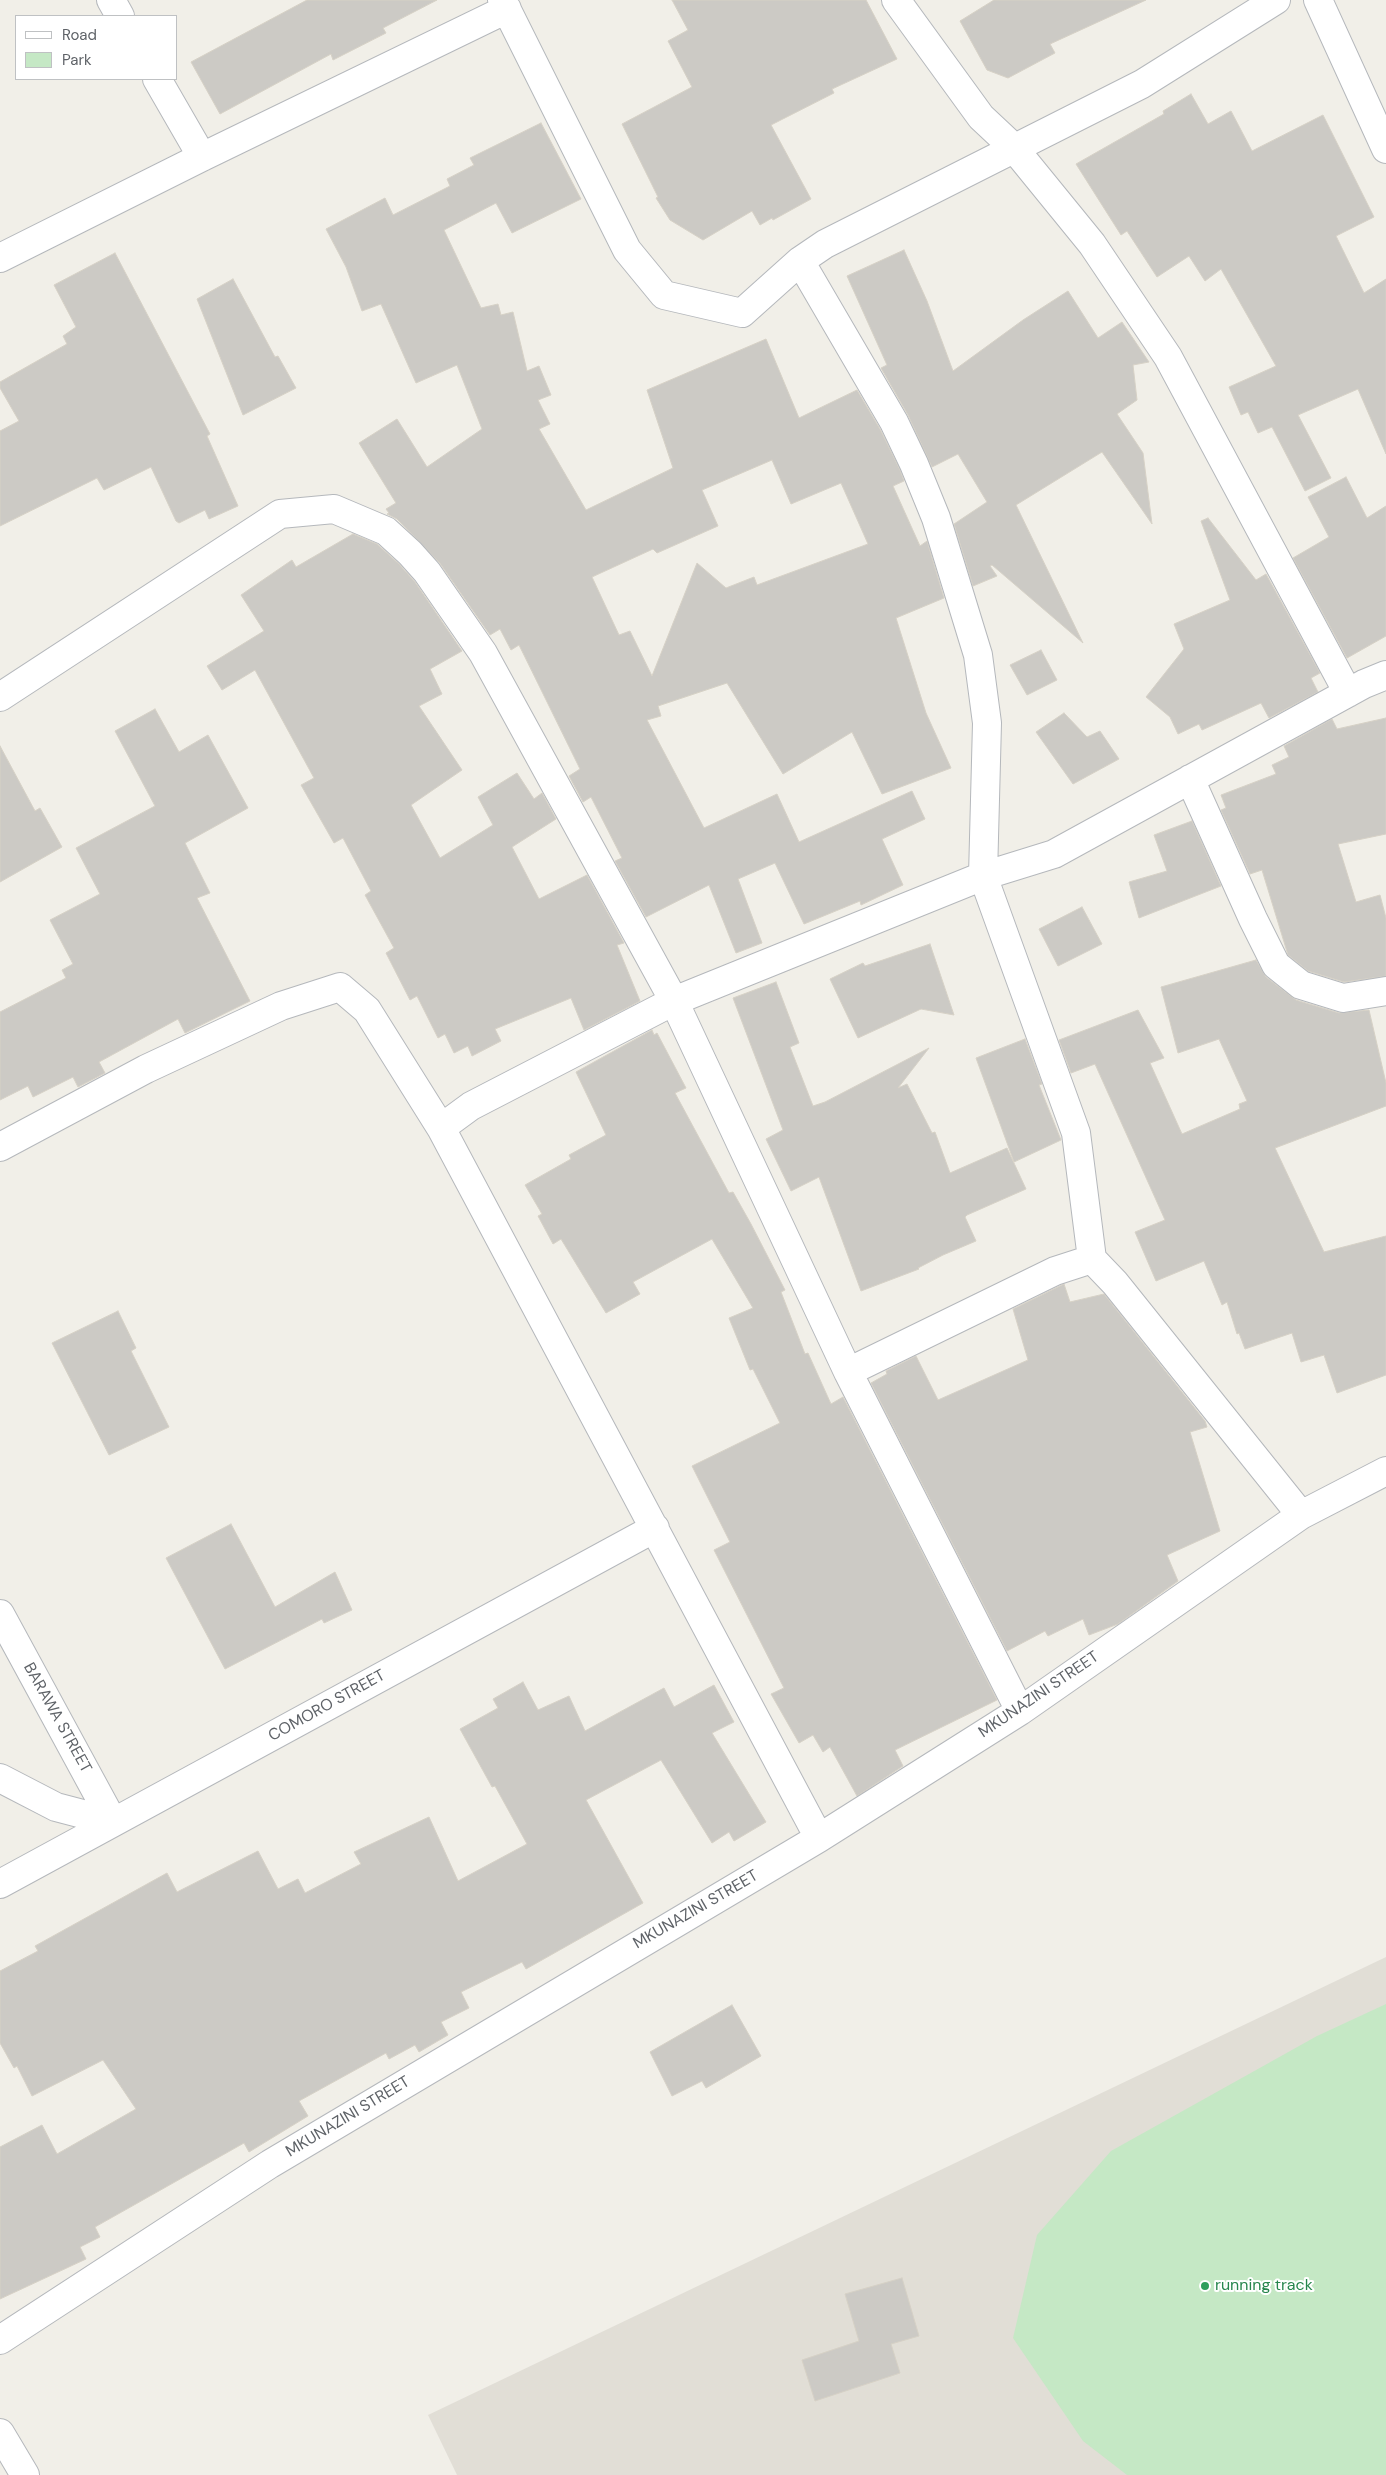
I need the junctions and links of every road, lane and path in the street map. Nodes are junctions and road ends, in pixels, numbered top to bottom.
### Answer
1 (111, 0) edge
2 (896, 0) edge
3 (1276, 0) edge
4 (1318, 0) edge
5 (505, 5) edge
6 (119, 15) edge
7 (158, 80) edge
8 (1013, 148) junction
9 (1386, 149) edge
10 (202, 157) junction
11 (0, 258) edge
12 (800, 261) junction
13 (1386, 675) edge
14 (1348, 693) junction
15 (0, 697) edge
16 (1190, 779) junction
17 (983, 876) junction
18 (1386, 990) edge
19 (674, 1001) junction
20 (441, 1128) junction
21 (0, 1147) edge
22 (1092, 1259) junction
23 (848, 1372) junction
24 (1386, 1472) edge
25 (1301, 1515) junction
26 (655, 1528) junction
27 (0, 1614) edge
28 (1020, 1710) junction
29 (0, 1778) edge
30 (113, 1822) junction
31 (819, 1838) junction
32 (0, 1884) edge
33 (0, 2340) edge
34 (0, 2432) edge
35 (25, 2475) edge

1 - 6 street
2 - 8 street
3 - 8 street
4 - 9 street
5 - 10 street
5 - 12 street
7 - 10 street
8 - 12 street
8 - 14 street
10 - 11 street
12 - 17 street
13 - 14 street
14 - 16 street
15 - 19 street
16 - 17 street
16 - 18 street
17 - 19 street
17 - 22 street
19 - 20 street
19 - 23 street
20 - 21 street
20 - 26 street
22 - 23 street
22 - 25 street
23 - 28 street
24 - 25 street, MKUNAZINI STREET
25 - 28 street, MKUNAZINI STREET
26 - 30 street, COMORO STREET
26 - 31 street
27 - 30 street, BARAWA STREET
28 - 31 street, MKUNAZINI STREET
29 - 30 street
30 - 32 street, COMORO STREET
31 - 33 street, MKUNAZINI STREET
34 - 35 street

